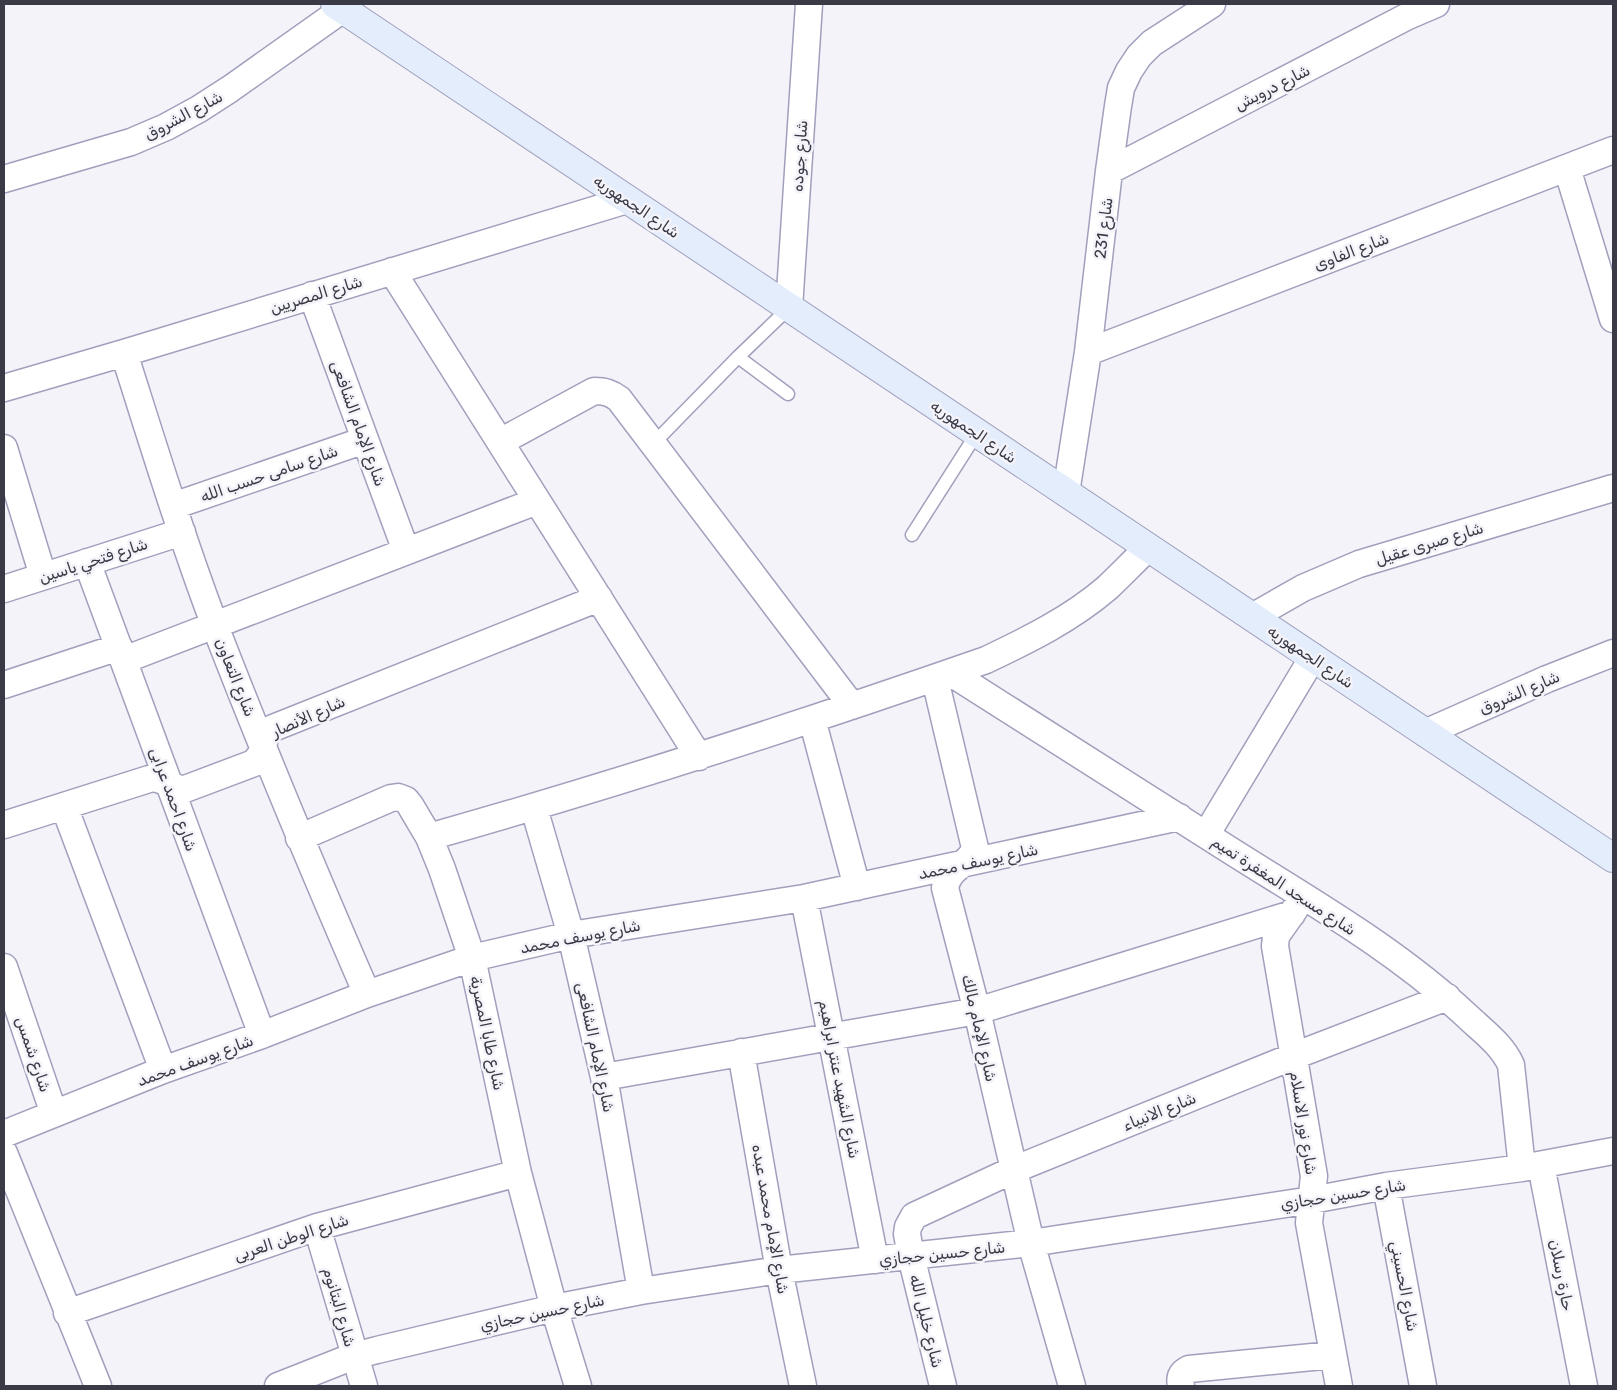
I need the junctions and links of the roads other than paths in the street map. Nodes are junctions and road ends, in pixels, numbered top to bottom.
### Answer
1 (809, 4) edge
2 (1210, 4) edge
3 (1436, 4) edge
4 (339, 6) edge
5 (1613, 150) edge
6 (1567, 168) junction
7 (1109, 171) junction
8 (4, 179) edge
9 (627, 200) junction
10 (392, 271) junction
11 (312, 295) junction
12 (790, 308) junction
13 (1613, 319) edge
14 (1088, 352) junction
15 (124, 353) junction
16 (738, 357) junction
17 (4, 388) edge
18 (788, 394) dead end
19 (977, 433) junction
20 (365, 440) junction
21 (500, 442) junction
22 (653, 444) junction
23 (4, 448) edge
24 (1613, 488) edge
25 (1066, 493) junction
26 (537, 501) junction
27 (173, 506) junction
28 (182, 532) junction
29 (912, 535) dead end
30 (1148, 548) junction
31 (406, 551) junction
32 (87, 562) junction
33 (43, 576) junction
34 (4, 589) edge
35 (599, 598) junction
36 (1252, 616) junction
37 (215, 625) junction
38 (1613, 653) edge
39 (121, 654) junction
40 (1313, 658) junction
41 (943, 676) junction
42 (4, 685) edge
43 (852, 706) junction
44 (812, 719) junction
45 (1425, 732) junction
46 (263, 746) junction
47 (699, 757) junction
48 (169, 783) junction
49 (64, 806) junction
50 (534, 808) junction
51 (1179, 817) junction
52 (4, 825) edge
53 (1206, 834) junction
54 (429, 837) junction
55 (299, 838) junction
56 (1613, 858) edge
57 (961, 864) junction
58 (857, 887) junction
59 (804, 898) junction
60 (1298, 906) junction
61 (571, 935) junction
62 (472, 958) junction
63 (4, 967) edge
64 (367, 994) junction
65 (1446, 997) junction
66 (977, 1011) junction
67 (262, 1035) junction
68 (832, 1037) junction
69 (741, 1052) junction
70 (1294, 1056) junction
71 (163, 1070) junction
72 (604, 1077) junction
73 (54, 1114) junction
74 (4, 1134) edge
75 (1613, 1150) edge
76 (4, 1153) edge
77 (1531, 1166) junction
78 (1013, 1170) junction
79 (518, 1173) junction
80 (1386, 1186) junction
81 (1312, 1200) junction
82 (317, 1227) junction
83 (1031, 1243) junction
84 (911, 1256) junction
85 (876, 1260) junction
86 (779, 1270) junction
87 (642, 1291) junction
88 (554, 1308) junction
89 (67, 1313) junction
90 (1333, 1355) junction
91 (354, 1356) junction
92 (98, 1386) edge
93 (278, 1386) edge
94 (364, 1386) edge
95 (578, 1386) edge
96 (803, 1386) edge
97 (943, 1386) edge
98 (1072, 1386) edge
99 (1181, 1386) edge
100 (1338, 1386) edge
101 (1423, 1386) edge
102 (1584, 1386) edge

1 - 12 street, شارع جوده
2 - 7 street, شارع 231
3 - 7 street, شارع درويش
4 - 8 street, شارع الشروق
4 - 9 main road, شارع الجمهوريه
5 - 6 street, شارع الفاوى
6 - 13 street
6 - 14 street, شارع الفاوى
7 - 14 street, شارع 231
9 - 10 street, شارع المصريين
9 - 12 main road, شارع الجمهوريه
10 - 11 street, شارع المصريين
10 - 21 street
11 - 15 street, شارع المصريين
11 - 20 street, شارع الإمام الشافعى
12 - 16 lane
12 - 19 main road, شارع الجمهوريه
14 - 25 street, شارع 231
15 - 17 street, شارع المصريين
15 - 27 street, شارع التعاون
16 - 18 lane
16 - 22 lane
19 - 25 main road, شارع الجمهوريه
19 - 29 lane
20 - 27 street, شارع سامى حسب الله
20 - 31 street, شارع الإمام الشافعى
21 - 22 street
21 - 26 street
22 - 43 street
23 - 33 street
24 - 36 street, شارع صبرى عقيل
25 - 30 main road, شارع الجمهوريه
26 - 31 street
26 - 35 street
27 - 28 street, شارع التعاون
28 - 32 street, شارع فتحي ياسين
28 - 37 street, شارع التعاون
30 - 36 main road, شارع الجمهوريه
30 - 41 street
31 - 37 street
32 - 33 street, شارع فتحي ياسين
32 - 39 street, شارع احمد عرابى
33 - 34 street, شارع فتحي ياسين
35 - 46 street, شارع الأنصار
35 - 47 street
36 - 40 main road, شارع الجمهوريه
37 - 39 street
37 - 46 street, شارع التعاون
38 - 45 street, شارع الشروق
39 - 42 street
39 - 48 street, شارع احمد عرابى
40 - 45 main road, شارع الجمهوريه
40 - 53 street
41 - 43 street
41 - 51 street, شارع مسجد المغفرة تميم
41 - 57 street, شارع الإمام مالك
43 - 44 street
44 - 47 street
44 - 58 street
45 - 56 main road, شارع الجمهوريه
46 - 48 street, شارع الأنصار
46 - 55 street, شارع التعاون
47 - 50 street
48 - 49 street, شارع الأنصار
48 - 67 street, شارع احمد عرابى
49 - 52 street, شارع الأنصار
49 - 71 street
50 - 54 street
50 - 61 street, شارع الإمام الشافعى
51 - 53 street, شارع مسجد المغفرة تميم
51 - 57 street, شارع يوسف محمد
53 - 60 street, شارع مسجد المغفرة تميم
54 - 55 street, شارع طابا المصرية
54 - 62 street, شارع طابا المصرية
55 - 64 street, شارع التعاون
57 - 58 street, شارع يوسف محمد
57 - 66 street, شارع الإمام مالك
58 - 59 street, شارع يوسف محمد
59 - 61 street, شارع يوسف محمد
59 - 68 street, شارع الشهيد عنتر ابراهيم
60 - 65 street, شارع مسجد المغفرة تميم
60 - 66 street
60 - 70 street, شارع نور الاسلام
61 - 62 street, شارع يوسف محمد
61 - 72 street, شارع الإمام الشافعى
62 - 64 street, شارع يوسف محمد
62 - 79 street, شارع طابا المصرية
63 - 73 street, شارع شمس
64 - 67 street, شارع يوسف محمد
65 - 70 street, شارع الانبياء
65 - 77 street, شارع مسجد المغفرة تميم
66 - 68 street
66 - 78 street, شارع الإمام مالك
67 - 71 street, شارع يوسف محمد
68 - 69 street
68 - 85 street, شارع الشهيد عنتر ابراهيم
69 - 72 street
69 - 86 street, شارع الإمام محمد عبده
70 - 78 street, شارع الانبياء
70 - 81 street, شارع نور الاسلام
71 - 73 street, شارع يوسف محمد
72 - 87 street, شارع الإمام الشافعى
73 - 74 street, شارع يوسف محمد
75 - 77 street, شارع حسين حجازي
76 - 89 street
77 - 80 street, شارع حسين حجازي
77 - 102 street, حارة رسلان
78 - 83 street, شارع الإمام مالك
78 - 84 street, شارع الانبياء
79 - 82 street, شارع الوطن العربى
79 - 88 street, شارع طابا المصرية
80 - 81 street, شارع حسين حجازي
80 - 101 street, شارع الحسيني
81 - 83 street, شارع حسين حجازي
81 - 90 street, شارع نور الاسلام
82 - 89 street, شارع الوطن العربى
82 - 91 street, شارع البتانوم
83 - 84 street, شارع حسين حجازي
83 - 98 street, شارع الإمام مالك
84 - 85 street, شارع حسين حجازي
84 - 97 street, شارع خليل الله
85 - 86 street, شارع حسين حجازي
86 - 87 street, شارع حسين حجازي
86 - 96 street, شارع الإمام محمد عبده
87 - 88 street, شارع حسين حجازي
88 - 91 street, شارع حسين حجازي
88 - 95 street, شارع طابا المصرية
89 - 92 street
90 - 99 street
90 - 100 street, شارع نور الاسلام
91 - 93 street, شارع حسين حجازي
91 - 94 street, شارع البتانوم

